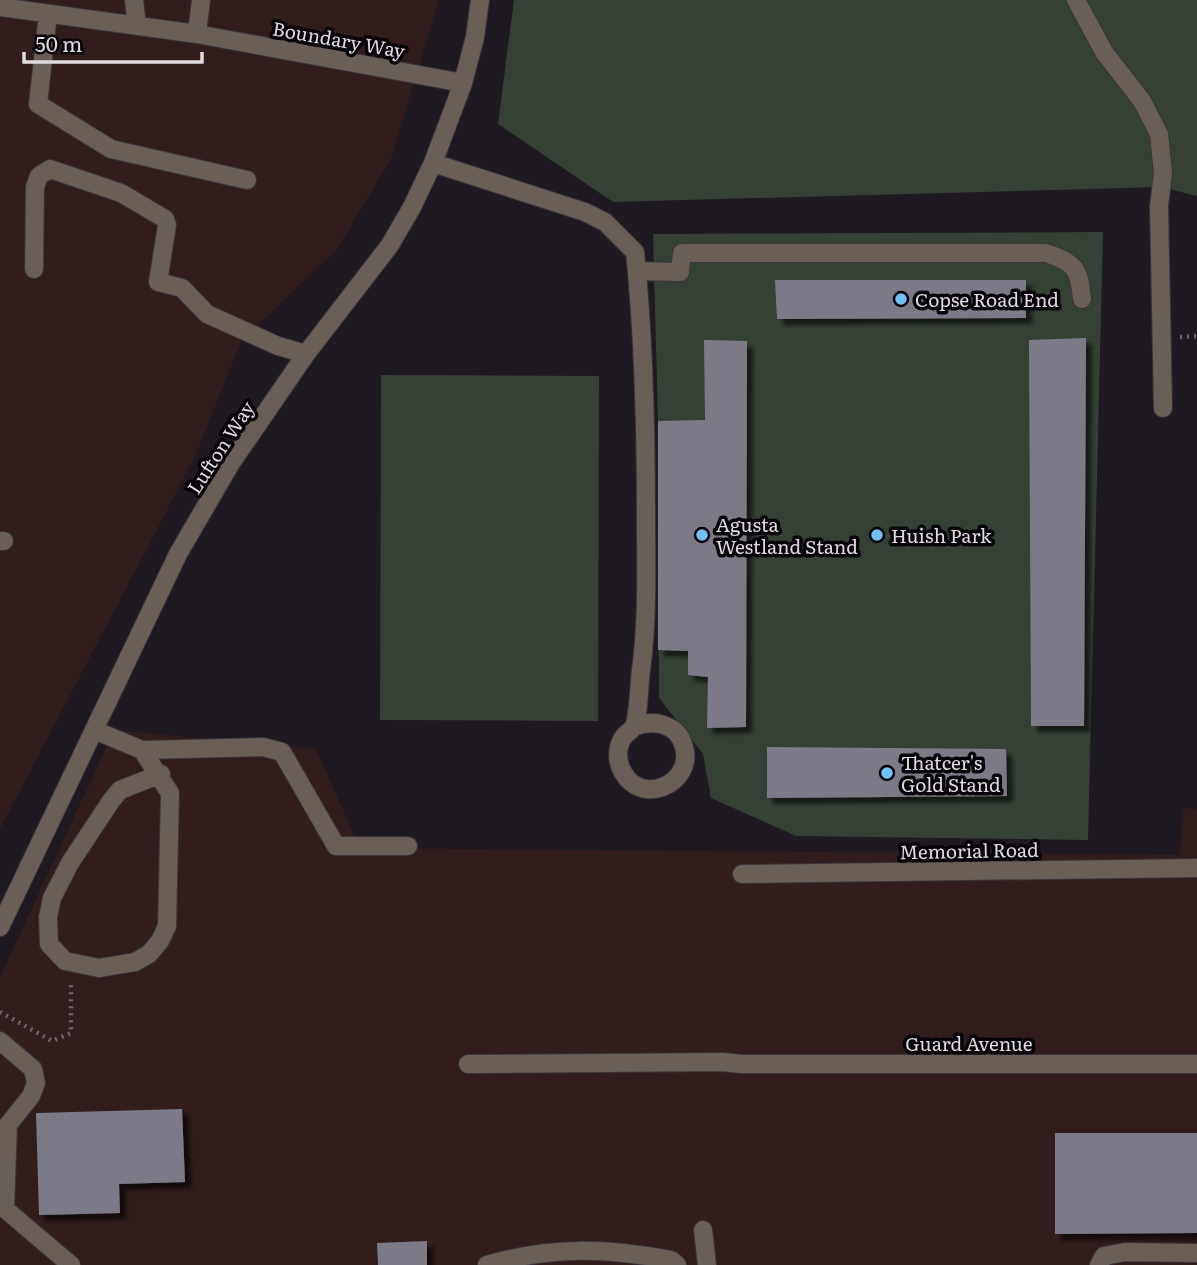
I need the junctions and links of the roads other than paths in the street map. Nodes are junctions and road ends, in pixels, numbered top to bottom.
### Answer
1 (134, 0) edge
2 (201, 0) edge
3 (480, 0) edge
4 (1076, 0) edge
5 (0, 7) edge
6 (48, 14) junction
7 (136, 26) junction
8 (197, 34) junction
9 (463, 83) junction
10 (433, 163) junction
11 (247, 180) dead end
12 (34, 269) dead end
13 (637, 271) junction
14 (1082, 299) dead end
15 (306, 354) junction
16 (1163, 408) dead end
17 (633, 727) dead end
18 (94, 730) junction
19 (142, 750) junction
20 (161, 775) junction
21 (408, 846) dead end
22 (1197, 868) edge
23 (743, 874) dead end
24 (0, 927) edge
25 (0, 1041) edge
26 (468, 1064) dead end
27 (1197, 1064) edge
28 (702, 1230) dead end
29 (1197, 1253) edge
30 (71, 1265) edge
31 (487, 1265) edge
32 (677, 1265) edge
33 (707, 1265) edge
34 (1099, 1265) edge

1 - 7 street
2 - 8 street
3 - 9 street, Lufton Way
4 - 16 street
5 - 6 street, Boundary Way
6 - 7 street, Boundary Way
6 - 11 street
7 - 8 street, Boundary Way
8 - 9 street, Boundary Way
9 - 10 street, Lufton Way
10 - 13 street
10 - 15 street, Lufton Way
12 - 15 street
13 - 14 street
13 - 17 street
15 - 18 street, Lufton Way
18 - 19 street
18 - 24 street, Lufton Way
19 - 20 street
19 - 21 street
20 - 20 street
22 - 23 street, Memorial Road
25 - 30 street
26 - 27 street, Guard Avenue
28 - 33 street
29 - 34 street
31 - 32 street

